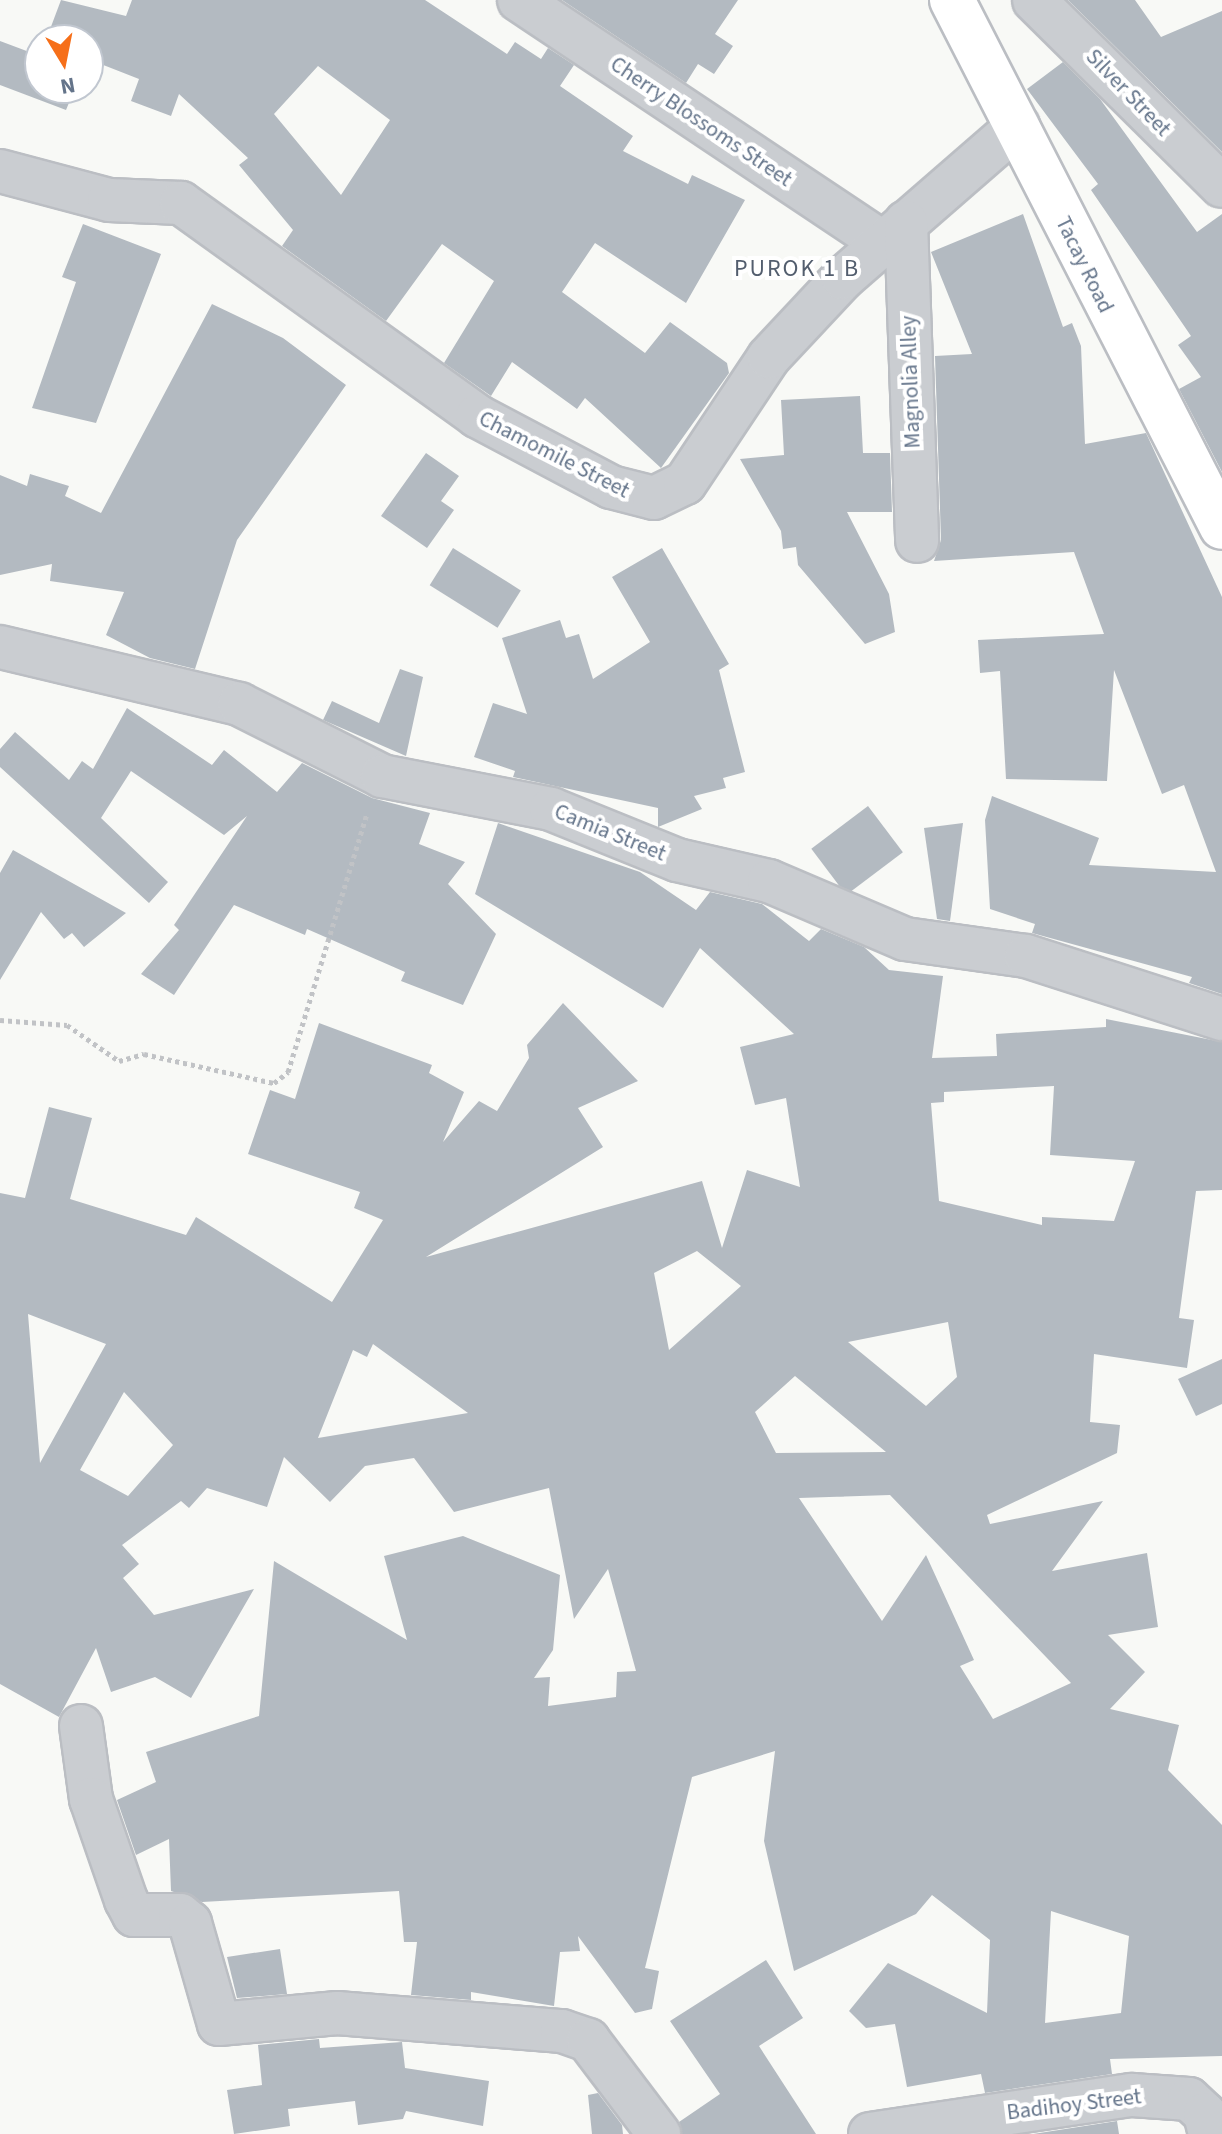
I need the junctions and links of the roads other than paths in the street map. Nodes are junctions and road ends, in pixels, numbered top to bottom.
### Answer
1 (519, 0) edge
2 (952, 0) edge
3 (1034, 0) edge
4 (1018, 126) junction
5 (0, 171) edge
6 (1222, 186) edge
7 (894, 233) junction
8 (1222, 527) edge
9 (917, 541) dead end
10 (0, 647) edge
11 (1222, 1019) edge
12 (81, 1726) dead end
13 (659, 2134) edge
14 (870, 2134) edge
15 (1210, 2134) edge

1 - 7 street, Cherry Blossoms Street
2 - 4 main road, Tacay Road
3 - 6 street, Silver Street
4 - 7 street, Chamomile Street
4 - 8 main road, Tacay Road
5 - 7 street, Chamomile Street
7 - 9 street, Magnolia Alley
10 - 11 street, Camia Street
12 - 13 street
14 - 15 street, Badihoy Street

